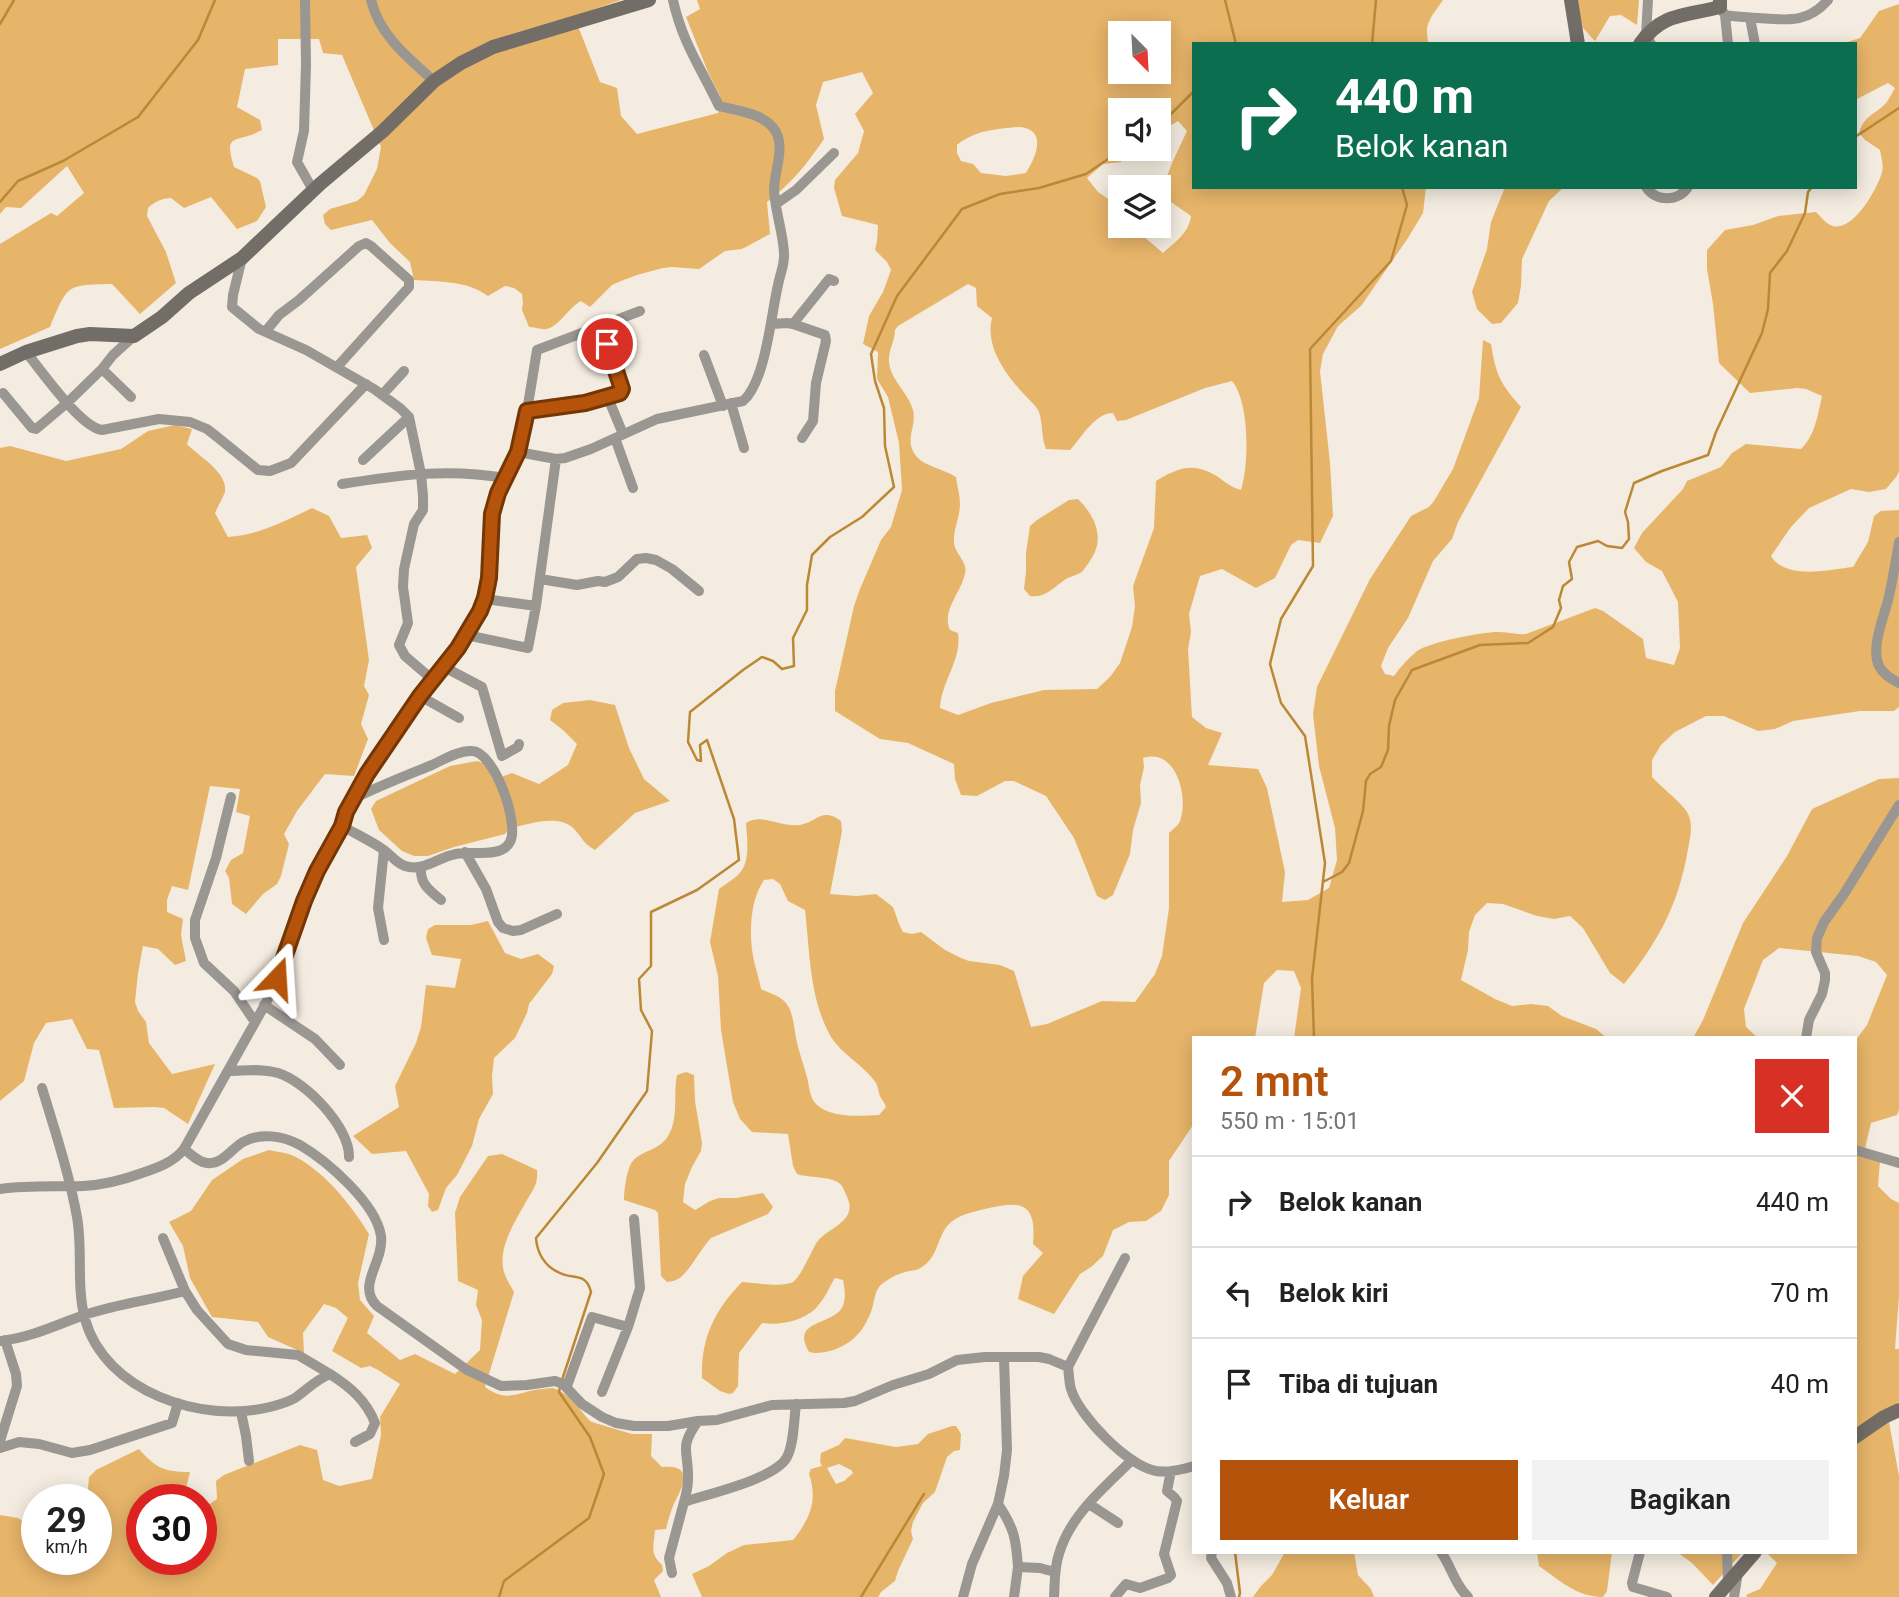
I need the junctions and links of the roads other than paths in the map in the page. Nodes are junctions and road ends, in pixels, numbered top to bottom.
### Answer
1 (305, 0) edge
2 (371, 0) edge
3 (649, 0) edge
4 (673, 0) edge
5 (1571, 0) edge
6 (1648, 0) edge
7 (1828, 0) edge
8 (1722, 7) edge
9 (1750, 18) junction
10 (1646, 41) edge
11 (1578, 42) edge
12 (1728, 42) edge
13 (1755, 42) edge
14 (434, 81) junction
15 (834, 153) dead end
16 (1647, 189) edge
17 (1687, 189) edge
18 (313, 190) junction
19 (776, 204) junction
20 (242, 258) junction
21 (834, 281) dead end
22 (640, 311) dead end
23 (772, 324) junction
24 (793, 324) junction
25 (600, 325) junction
26 (266, 331) junction
27 (134, 336) junction
28 (26, 352) junction
29 (704, 355) dead end
30 (0, 364) edge
31 (337, 367) junction
32 (102, 369) junction
33 (404, 371) dead end
34 (366, 384) junction
35 (3, 393) dead end
36 (382, 395) junction
37 (131, 397) dead end
38 (608, 398) junction
39 (68, 403) junction
40 (727, 405) junction
41 (527, 411) junction
42 (409, 418) junction
43 (619, 436) junction
44 (802, 438) dead end
45 (744, 448) dead end
46 (518, 452) junction
47 (556, 459) junction
48 (363, 460) dead end
49 (421, 474) junction
50 (505, 478) junction
51 (342, 484) dead end
52 (633, 488) dead end
53 (1899, 542) edge
54 (540, 579) junction
55 (699, 591) dead end
56 (485, 598) junction
57 (536, 606) junction
58 (466, 635) junction
59 (444, 667) junction
60 (433, 680) junction
61 (1899, 683) edge
62 (420, 696) junction
63 (459, 718) dead end
64 (519, 744) dead end
65 (502, 756) junction
66 (489, 761) junction
67 (231, 797) dead end
68 (353, 799) junction
69 (1899, 805) edge
70 (342, 826) junction
71 (384, 850) junction
72 (465, 852) junction
73 (421, 867) junction
74 (441, 900) dead end
75 (557, 914) dead end
76 (384, 940) dead end
77 (264, 1005) junction
78 (255, 1022) junction
79 (1806, 1036) edge
80 (340, 1065) dead end
81 (228, 1071) junction
82 (42, 1088) dead end
83 (184, 1149) junction
84 (1857, 1151) edge
85 (349, 1157) dead end
86 (1899, 1163) edge
87 (71, 1186) junction
88 (0, 1189) edge
89 (634, 1219) dead end
90 (163, 1238) dead end
91 (1125, 1258) dead end
92 (185, 1292) junction
93 (84, 1315) junction
94 (628, 1327) junction
95 (3, 1340) edge
96 (1004, 1358) junction
97 (1068, 1367) junction
98 (330, 1374) junction
99 (562, 1384) junction
100 (602, 1392) dead end
101 (178, 1403) junction
102 (796, 1404) junction
103 (241, 1412) junction
104 (1897, 1412) edge
105 (698, 1420) junction
106 (1857, 1436) edge
107 (0, 1441) edge
108 (355, 1442) dead end
109 (0, 1448) edge
110 (1132, 1460) junction
111 (249, 1461) dead end
112 (1192, 1466) edge
113 (1171, 1471) junction
114 (684, 1502) junction
115 (998, 1504) junction
116 (1089, 1504) junction
117 (1118, 1523) dead end
118 (1212, 1554) edge
119 (1442, 1554) edge
120 (1639, 1554) edge
121 (1727, 1554) edge
122 (1753, 1554) edge
123 (1018, 1567) junction
124 (1055, 1572) junction
125 (672, 1573) dead end
126 (1731, 1591) edge
127 (1057, 1596) edge
128 (963, 1597) edge
129 (1014, 1597) edge
130 (1115, 1597) edge
131 (1231, 1597) edge
132 (1468, 1597) edge
133 (1667, 1597) edge
134 (1716, 1597) edge

1 - 18 street
2 - 14 street
3 - 14 street
4 - 19 street
5 - 11 street
6 - 10 street
7 - 9 street
8 - 9 street
8 - 10 street
8 - 12 street
9 - 13 street
14 - 18 street
15 - 19 street
16 - 17 street
18 - 20 street
19 - 23 street
20 - 26 street
20 - 27 street
21 - 24 street
22 - 25 street
23 - 24 street
23 - 40 street
24 - 44 street
25 - 38 street
25 - 41 street
26 - 31 street
26 - 31 street
27 - 28 street
27 - 32 street
28 - 30 street
28 - 39 street
29 - 40 street
31 - 34 street
32 - 37 street
32 - 39 street
33 - 36 street
34 - 36 street
34 - 39 street
35 - 39 street
36 - 42 street
38 - 41 street
38 - 43 street
40 - 43 street
40 - 45 street
41 - 46 street
42 - 48 street
42 - 49 street
43 - 47 street
43 - 52 street
46 - 47 street
46 - 50 street
47 - 54 street
49 - 50 street
49 - 51 street
49 - 60 street
50 - 56 street
53 - 61 street
54 - 55 street
54 - 57 street
56 - 57 street
56 - 58 street
57 - 58 street
58 - 59 street
59 - 60 street
59 - 65 street
60 - 62 street
62 - 63 street
62 - 68 street
64 - 65 street
65 - 66 street
66 - 68 street
66 - 72 street
67 - 78 street
68 - 70 street
69 - 79 street
70 - 71 street
70 - 77 street
71 - 73 street
71 - 76 street
72 - 73 street
72 - 75 street
73 - 74 street
77 - 78 street
77 - 80 street
78 - 81 street
81 - 83 street
81 - 85 street
82 - 87 street
83 - 87 street
83 - 99 street
84 - 86 street
87 - 88 street
87 - 93 street
89 - 94 street
90 - 92 street
91 - 97 street
92 - 93 street
92 - 98 street
93 - 95 street
93 - 101 street
94 - 99 street
94 - 100 street
95 - 107 street
96 - 97 street
96 - 102 street
96 - 115 street
97 - 110 street
98 - 103 street
98 - 108 street
99 - 105 street
101 - 103 street
101 - 109 street
102 - 105 street
102 - 114 street
103 - 111 street
104 - 106 street
105 - 114 street
110 - 113 street
110 - 116 street
112 - 113 street
113 - 130 street
114 - 125 street
115 - 123 street
115 - 128 street
116 - 117 street
116 - 124 street
118 - 131 street
119 - 132 street
120 - 133 street
121 - 126 street
122 - 126 street
123 - 124 street
123 - 129 street
124 - 127 street
126 - 134 street

